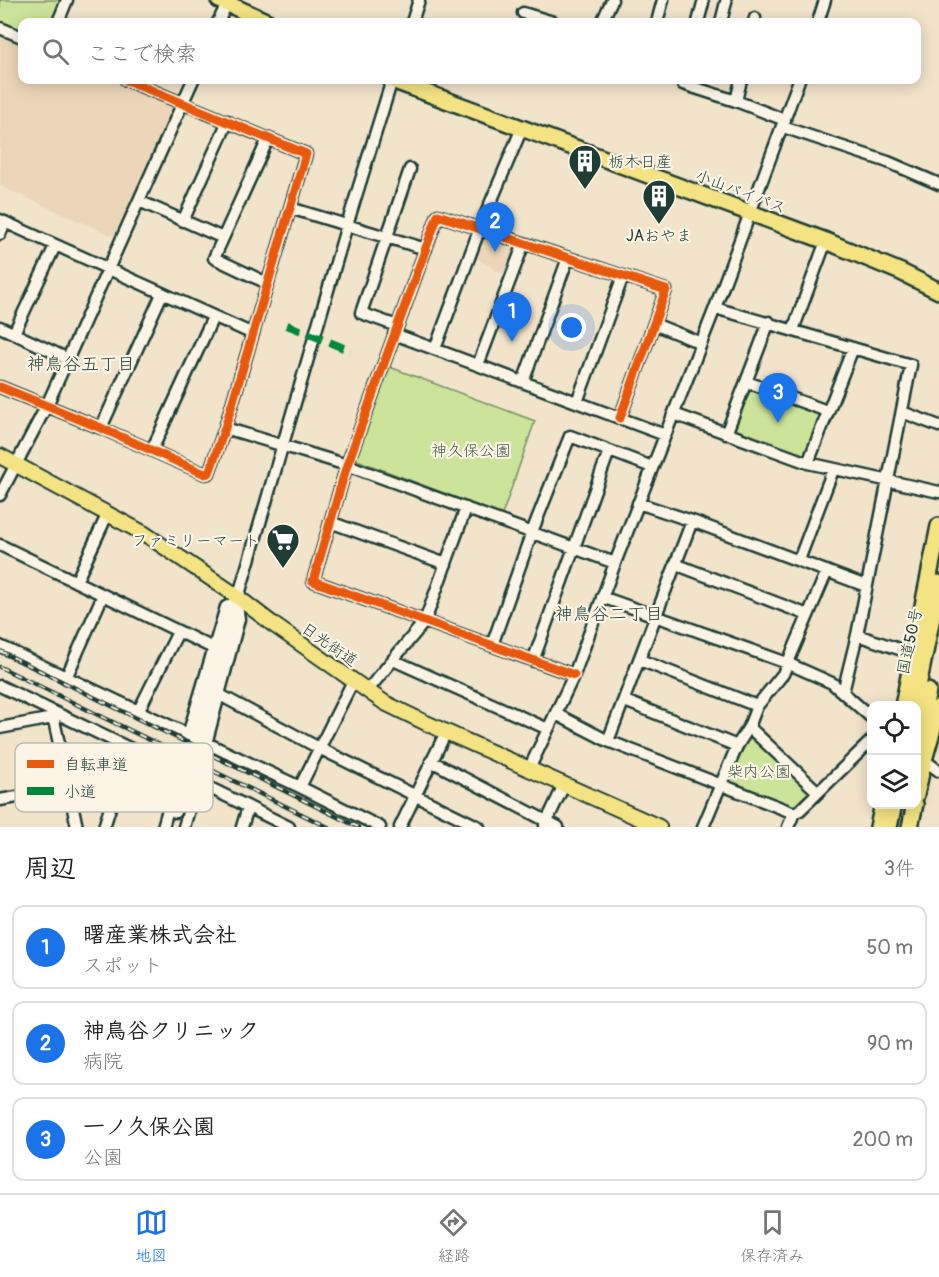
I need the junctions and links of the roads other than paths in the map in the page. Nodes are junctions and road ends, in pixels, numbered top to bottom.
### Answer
1 (67, 0) edge
2 (419, 0) edge
3 (612, 0) edge
4 (663, 0) edge
5 (825, 0) edge
6 (223, 2) edge
7 (726, 2) dead end
8 (703, 3) dead end
9 (523, 13) dead end
10 (60, 18) edge
11 (219, 18) edge
12 (259, 18) edge
13 (413, 18) edge
14 (540, 18) edge
15 (604, 18) edge
16 (658, 18) edge
17 (699, 18) edge
18 (722, 18) edge
19 (819, 18) edge
20 (0, 28) edge
21 (18, 35) edge
22 (136, 84) edge
23 (191, 84) edge
24 (391, 84) edge
25 (403, 84) edge
26 (683, 84) edge
27 (740, 84) edge
28 (798, 84) edge
29 (705, 85) edge
30 (736, 101) junction
31 (182, 103) junction
32 (228, 122) junction
33 (784, 124) junction
34 (522, 128) junction
35 (268, 139) junction
36 (410, 169) dead end
37 (939, 184) edge
38 (139, 201) junction
39 (290, 208) junction
40 (751, 214) junction
41 (3, 221) edge
42 (183, 221) junction
43 (347, 225) junction
44 (480, 228) junction
45 (0, 234) edge
46 (388, 237) junction
47 (223, 238) junction
48 (826, 241) junction
49 (524, 243) junction
50 (55, 246) junction
51 (426, 249) junction
52 (568, 258) junction
53 (109, 269) junction
54 (623, 276) junction
55 (267, 283) junction
56 (939, 291) edge
57 (162, 294) junction
58 (715, 308) junction
59 (213, 317) junction
60 (769, 322) junction
61 (654, 324) junction
62 (0, 327) edge
63 (396, 330) junction
64 (793, 330) junction
65 (14, 333) junction
66 (253, 334) junction
67 (701, 343) junction
68 (853, 348) junction
69 (435, 349) junction
70 (66, 358) junction
71 (478, 365) junction
72 (523, 382) junction
73 (747, 382) junction
74 (0, 387) edge
75 (577, 402) junction
76 (47, 405) junction
77 (827, 411) junction
78 (902, 412) junction
79 (674, 414) junction
80 (620, 418) junction
81 (939, 426) edge
82 (101, 428) junction
83 (225, 428) junction
84 (726, 434) junction
85 (665, 435) junction
86 (282, 445) junction
87 (152, 450) junction
88 (609, 450) junction
89 (0, 456) edge
90 (16, 464) junction
91 (808, 464) junction
92 (347, 465) junction
93 (652, 467) junction
94 (833, 470) junction
95 (888, 481) junction
96 (939, 492) edge
97 (0, 495) edge
98 (639, 503) junction
99 (466, 508) junction
100 (108, 513) junction
101 (692, 521) junction
102 (330, 522) junction
103 (939, 526) edge
104 (532, 532) junction
105 (0, 544) edge
106 (573, 547) junction
107 (799, 560) junction
108 (615, 563) junction
109 (446, 564) junction
110 (675, 564) junction
111 (827, 571) junction
112 (76, 582) junction
113 (939, 583) edge
114 (866, 586) junction
115 (103, 595) junction
116 (602, 597) junction
117 (237, 600) junction
118 (656, 615) junction
119 (808, 615) junction
120 (425, 621) junction
121 (178, 632) junction
122 (857, 635) junction
123 (939, 635) edge
124 (492, 645) junction
125 (0, 646) edge
126 (213, 648) junction
127 (914, 654) junction
128 (393, 660) junction
129 (640, 660) junction
130 (533, 661) junction
131 (787, 663) junction
132 (574, 675) junction
133 (66, 678) junction
134 (353, 681) junction
135 (0, 686) edge
136 (367, 691) junction
137 (843, 692) junction
138 (220, 695) junction
139 (624, 701) junction
140 (904, 701) edge
141 (915, 701) edge
142 (757, 706) junction
143 (939, 707) edge
144 (138, 712) junction
145 (53, 714) junction
146 (556, 714) junction
147 (867, 714) edge
148 (0, 728) edge
149 (748, 728) junction
150 (548, 729) junction
151 (446, 732) junction
152 (193, 735) junction
153 (609, 741) junction
154 (59, 743) edge
155 (118, 743) edge
156 (205, 743) edge
157 (206, 743) tunnel mouth
158 (867, 745) edge
159 (737, 746) junction
160 (213, 747) edge
161 (921, 747) edge
162 (319, 748) junction
163 (921, 751) edge
164 (921, 754) edge
165 (431, 761) junction
166 (529, 769) junction
167 (939, 771) edge
168 (722, 784) junction
169 (564, 785) junction
170 (300, 787) junction
171 (213, 790) edge
172 (818, 792) junction
173 (415, 796) junction
174 (15, 798) edge
175 (0, 800) edge
176 (248, 807) junction
177 (882, 809) edge
178 (893, 809) edge
179 (904, 809) edge
180 (914, 809) edge
181 (73, 812) edge
182 (109, 812) edge
183 (169, 812) edge
184 (174, 812) edge
185 (188, 812) edge
186 (794, 813) junction
187 (546, 824) edge
188 (76, 827) edge
189 (104, 827) edge
190 (164, 827) edge
191 (171, 827) edge
192 (184, 827) edge
193 (242, 827) edge
194 (289, 827) edge
195 (380, 827) edge
196 (400, 827) edge
197 (479, 827) edge
198 (558, 827) edge
199 (659, 827) edge
200 (703, 827) edge
201 (788, 827) edge
202 (878, 827) edge
203 (889, 827) edge
204 (900, 827) edge
205 (910, 827) edge

1 - 10 street
2 - 13 street
3 - 15 street
4 - 16 street
5 - 19 street
6 - 11 street
6 - 12 highway
7 - 18 street
8 - 17 street
9 - 14 street
20 - 21 street
22 - 31 street
23 - 31 street
24 - 43 street
25 - 34 highway, 小山バイパス
26 - 29 street
27 - 30 street
28 - 33 street
29 - 30 street
30 - 33 street
31 - 32 street
31 - 38 street
32 - 35 street
32 - 42 street
33 - 37 street
33 - 40 street
34 - 40 highway, 小山バイパス
34 - 44 street
35 - 39 street
35 - 47 street
36 - 46 street
38 - 42 street
38 - 53 street
39 - 43 street
39 - 55 street
40 - 48 highway, 小山バイパス
40 - 58 street
41 - 45 street
41 - 50 street
42 - 47 street
43 - 46 street
43 - 86 street
44 - 49 street
44 - 51 street
44 - 69 street
46 - 51 street
46 - 63 street
47 - 55 street
48 - 56 highway, 小山バイパス
48 - 64 street
49 - 52 street
49 - 71 street
50 - 53 street
50 - 65 street
51 - 63 street
52 - 54 street
52 - 72 street
53 - 57 street
53 - 70 street
54 - 61 street
54 - 75 street
55 - 66 street
57 - 59 street
57 - 82 street
58 - 60 street
58 - 67 street
59 - 66 street
59 - 87 street
60 - 64 street
60 - 73 street
61 - 67 street
61 - 80 street
62 - 65 street
63 - 69 street
63 - 92 street
64 - 68 street
65 - 70 street
66 - 83 street
67 - 79 street
68 - 77 street
68 - 78 street
69 - 71 street
70 - 76 street
71 - 72 street
72 - 75 street
73 - 77 street
73 - 84 street
74 - 76 street
75 - 80 street
76 - 82 street
76 - 90 street
77 - 91 street
78 - 81 street
78 - 95 street
79 - 84 street
79 - 85 street
80 - 85 street
82 - 87 street
83 - 86 street
83 - 87 street
84 - 91 street
85 - 93 street
86 - 92 street
86 - 117 street
88 - 93 street
88 - 104 street
88 - 106 street
89 - 90 main road, 日光街道
90 - 97 street
90 - 100 main road, 日光街道
91 - 94 street
92 - 99 street
92 - 102 street
93 - 98 street
94 - 95 street
94 - 107 street
95 - 96 street
95 - 114 street
98 - 101 street
98 - 108 street
99 - 104 street
99 - 109 street
100 - 112 street
100 - 117 main road, 日光街道
101 - 107 street
101 - 110 street
102 - 109 street
102 - 120 street
103 - 127 highway
104 - 106 street
104 - 124 street
105 - 112 street
106 - 108 street
106 - 130 street
107 - 111 street
108 - 116 street
109 - 120 street
110 - 118 street
110 - 119 street
111 - 114 street
111 - 119 street
112 - 115 street
113 - 141 highway, 国道50号
114 - 122 street
115 - 121 street
115 - 133 street
116 - 118 street
116 - 132 street
117 - 126 street
117 - 134 main road, 日光街道
117 - 138 street
117 - 152 street
118 - 129 street
118 - 131 street
119 - 131 street
120 - 124 street
120 - 128 street
121 - 126 street
121 - 144 street
122 - 127 street
122 - 137 street
123 - 161 highway, 国道50号
124 - 130 street
125 - 133 street
126 - 152 street
127 - 140 highway
128 - 136 street
128 - 150 street
129 - 139 street
129 - 142 street
130 - 132 street
131 - 137 street
131 - 142 street
132 - 146 street
133 - 144 street
134 - 136 main road, 日光街道
134 - 162 street
135 - 145 street
136 - 151 main road, 日光街道
137 - 147 street
138 - 157 street
138 - 162 street
139 - 153 street
139 - 159 street
142 - 149 street
143 - 163 highway
144 - 152 street
145 - 148 street
145 - 154 street
145 - 155 street
146 - 150 street
146 - 153 street
149 - 159 street
149 - 172 street
150 - 166 street
151 - 165 street
151 - 166 main road, 日光街道
152 - 156 street
153 - 168 street
158 - 172 street
159 - 168 street
160 - 170 street
162 - 170 street
162 - 173 street
164 - 167 street
165 - 173 street
165 - 187 street
166 - 169 main road, 日光街道
168 - 186 street
168 - 200 street
169 - 187 street
169 - 199 main road, 日光街道
170 - 195 street
171 - 176 street
172 - 186 street
173 - 196 street
173 - 197 street
174 - 175 street
176 - 193 street
176 - 194 street
177 - 202 highway
178 - 203 highway
179 - 204 highway
180 - 205 highway
181 - 188 street
182 - 189 street
183 - 190 street
184 - 191 street
185 - 192 street
186 - 201 street
187 - 198 street

